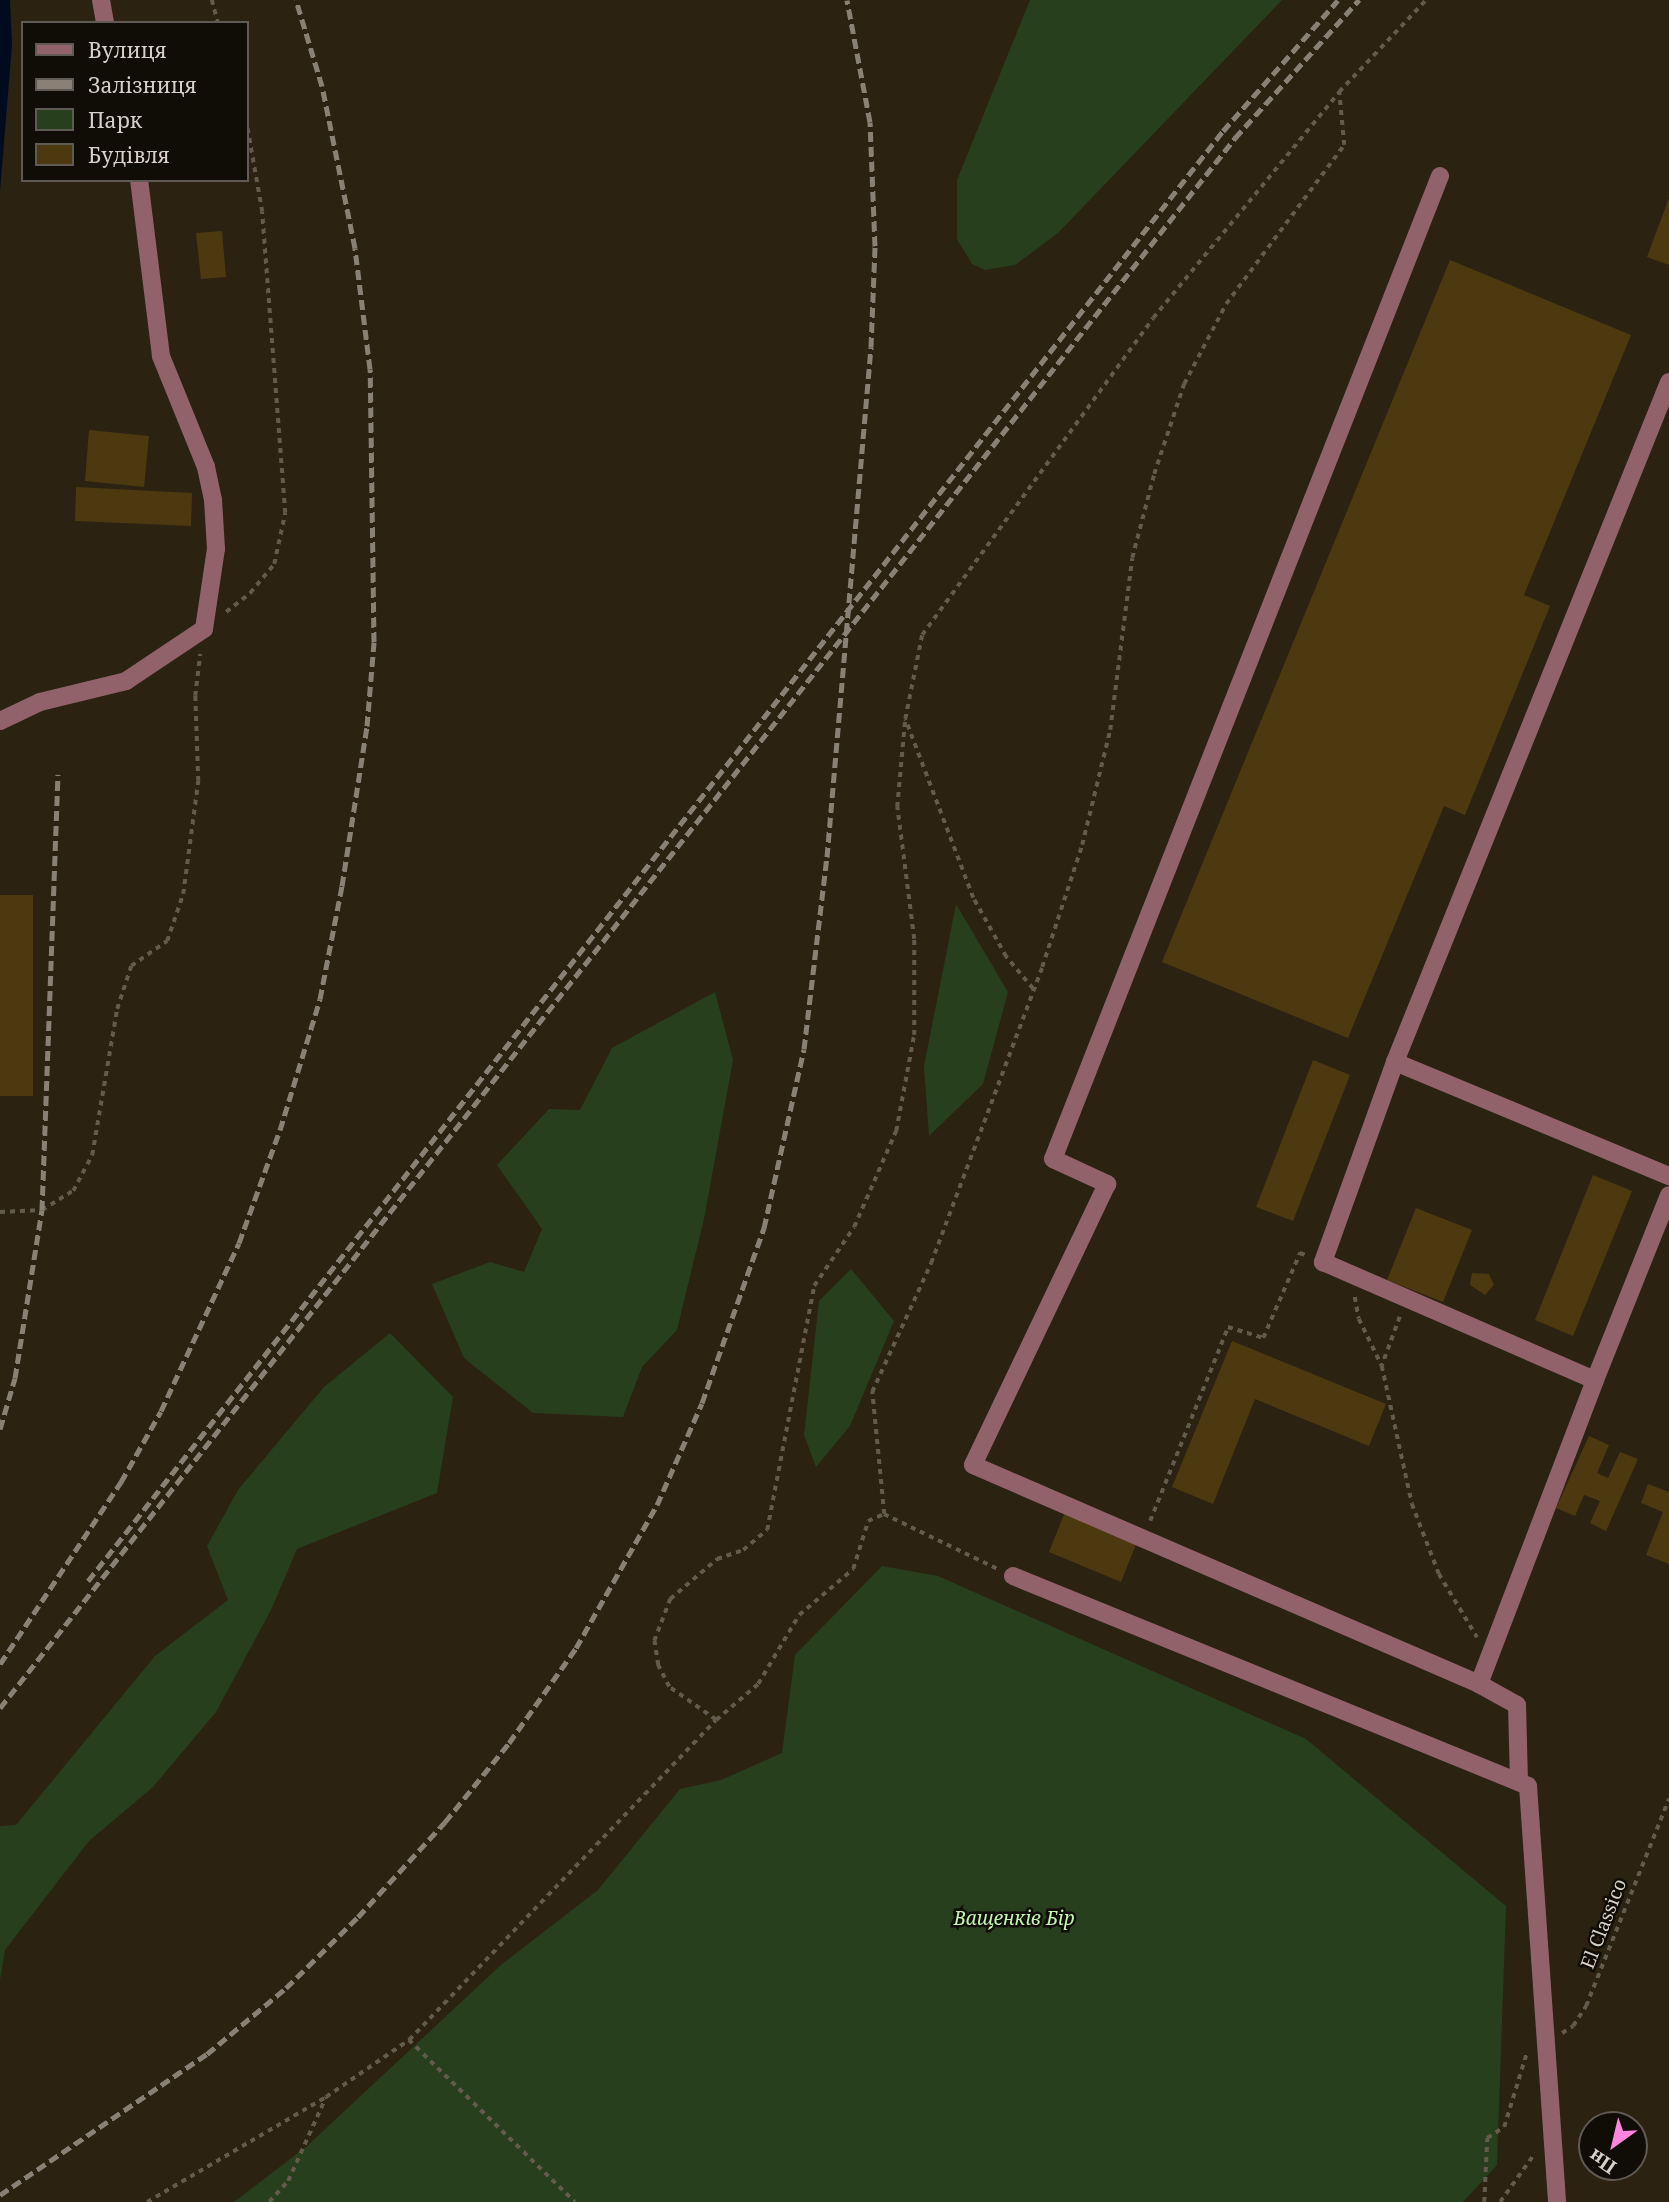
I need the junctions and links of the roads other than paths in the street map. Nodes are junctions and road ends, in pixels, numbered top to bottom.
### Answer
1 (101, 0) edge
2 (106, 21) edge
3 (1440, 176) dead end
4 (139, 182) edge
5 (1669, 382) edge
6 (0, 721) edge
7 (1395, 1062) junction
8 (1669, 1176) edge
9 (1669, 1195) edge
10 (1595, 1380) junction
11 (1013, 1576) road end
12 (1479, 1684) junction
13 (1519, 1782) junction
14 (1557, 2202) edge

1 - 2 street
3 - 12 street
4 - 6 street
5 - 7 street
7 - 8 street
7 - 10 street
9 - 10 street
10 - 12 street
11 - 13 street
12 - 13 street
13 - 14 street

